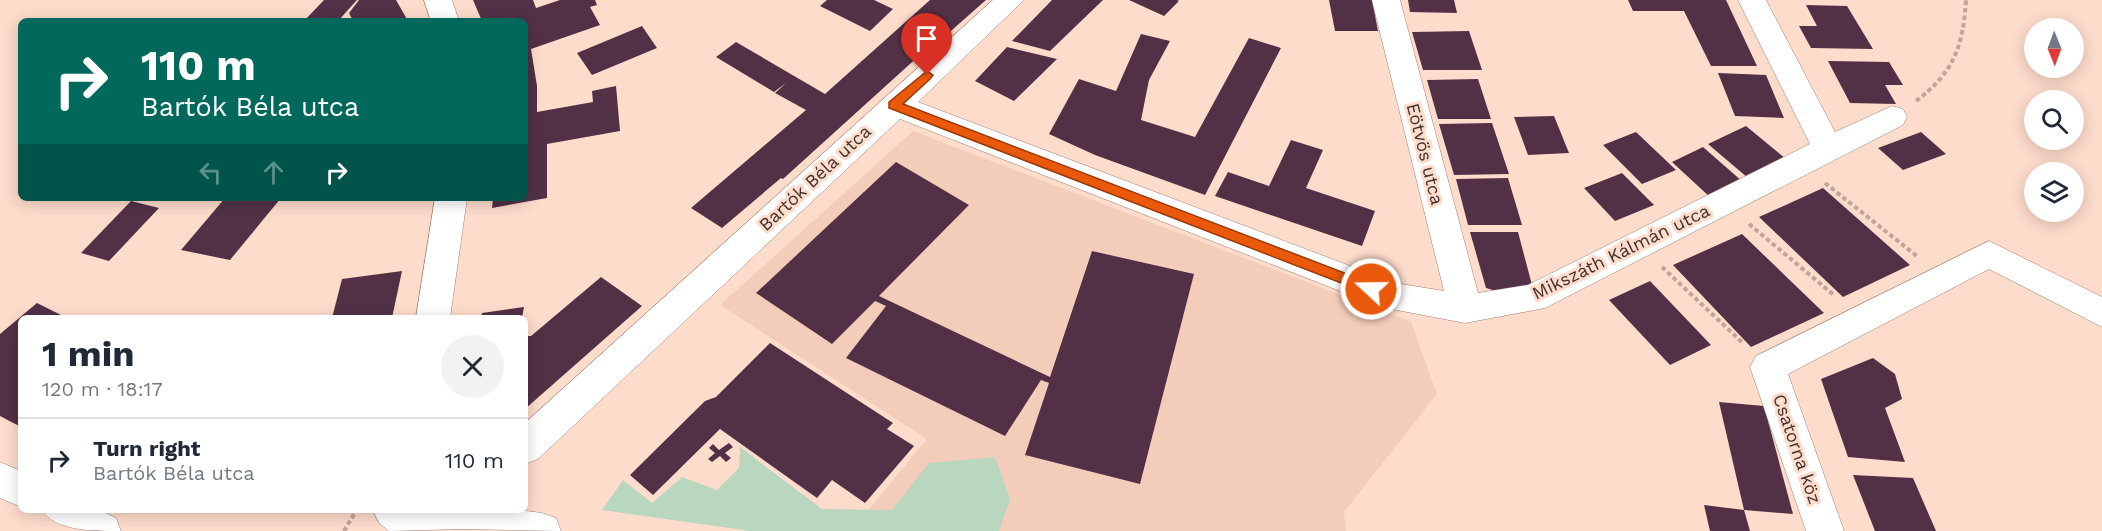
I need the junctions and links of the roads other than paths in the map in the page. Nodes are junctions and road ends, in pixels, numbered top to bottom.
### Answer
1 (438, 0) edge
2 (1010, 0) edge
3 (1386, 0) edge
4 (1752, 0) edge
5 (444, 18) edge
6 (894, 105) junction
7 (1892, 117) road end
8 (1828, 149) junction
9 (451, 201) edge
10 (1465, 309) junction
11 (2102, 313) edge
12 (433, 315) edge
13 (622, 357) junction
14 (528, 427) edge
15 (528, 444) edge
16 (0, 479) edge
17 (18, 488) edge
18 (67, 513) edge
19 (389, 513) edge
20 (394, 513) edge
21 (443, 521) edge
22 (102, 531) edge
23 (377, 531) edge
24 (542, 531) edge
25 (1825, 531) edge

1 - 5 street
2 - 6 street, Bartók Béla utca
3 - 10 street, Eötvös utca
4 - 8 street
6 - 10 street, Mikszáth Kálmán utca
6 - 13 street, Bartók Béla utca
7 - 8 street, Mikszáth Kálmán utca
8 - 10 street, Mikszáth Kálmán utca
9 - 12 street
11 - 25 street, Csatorna köz
13 - 14 street
13 - 15 street
16 - 17 street
18 - 22 street
19 - 23 street
20 - 21 street
21 - 24 street

